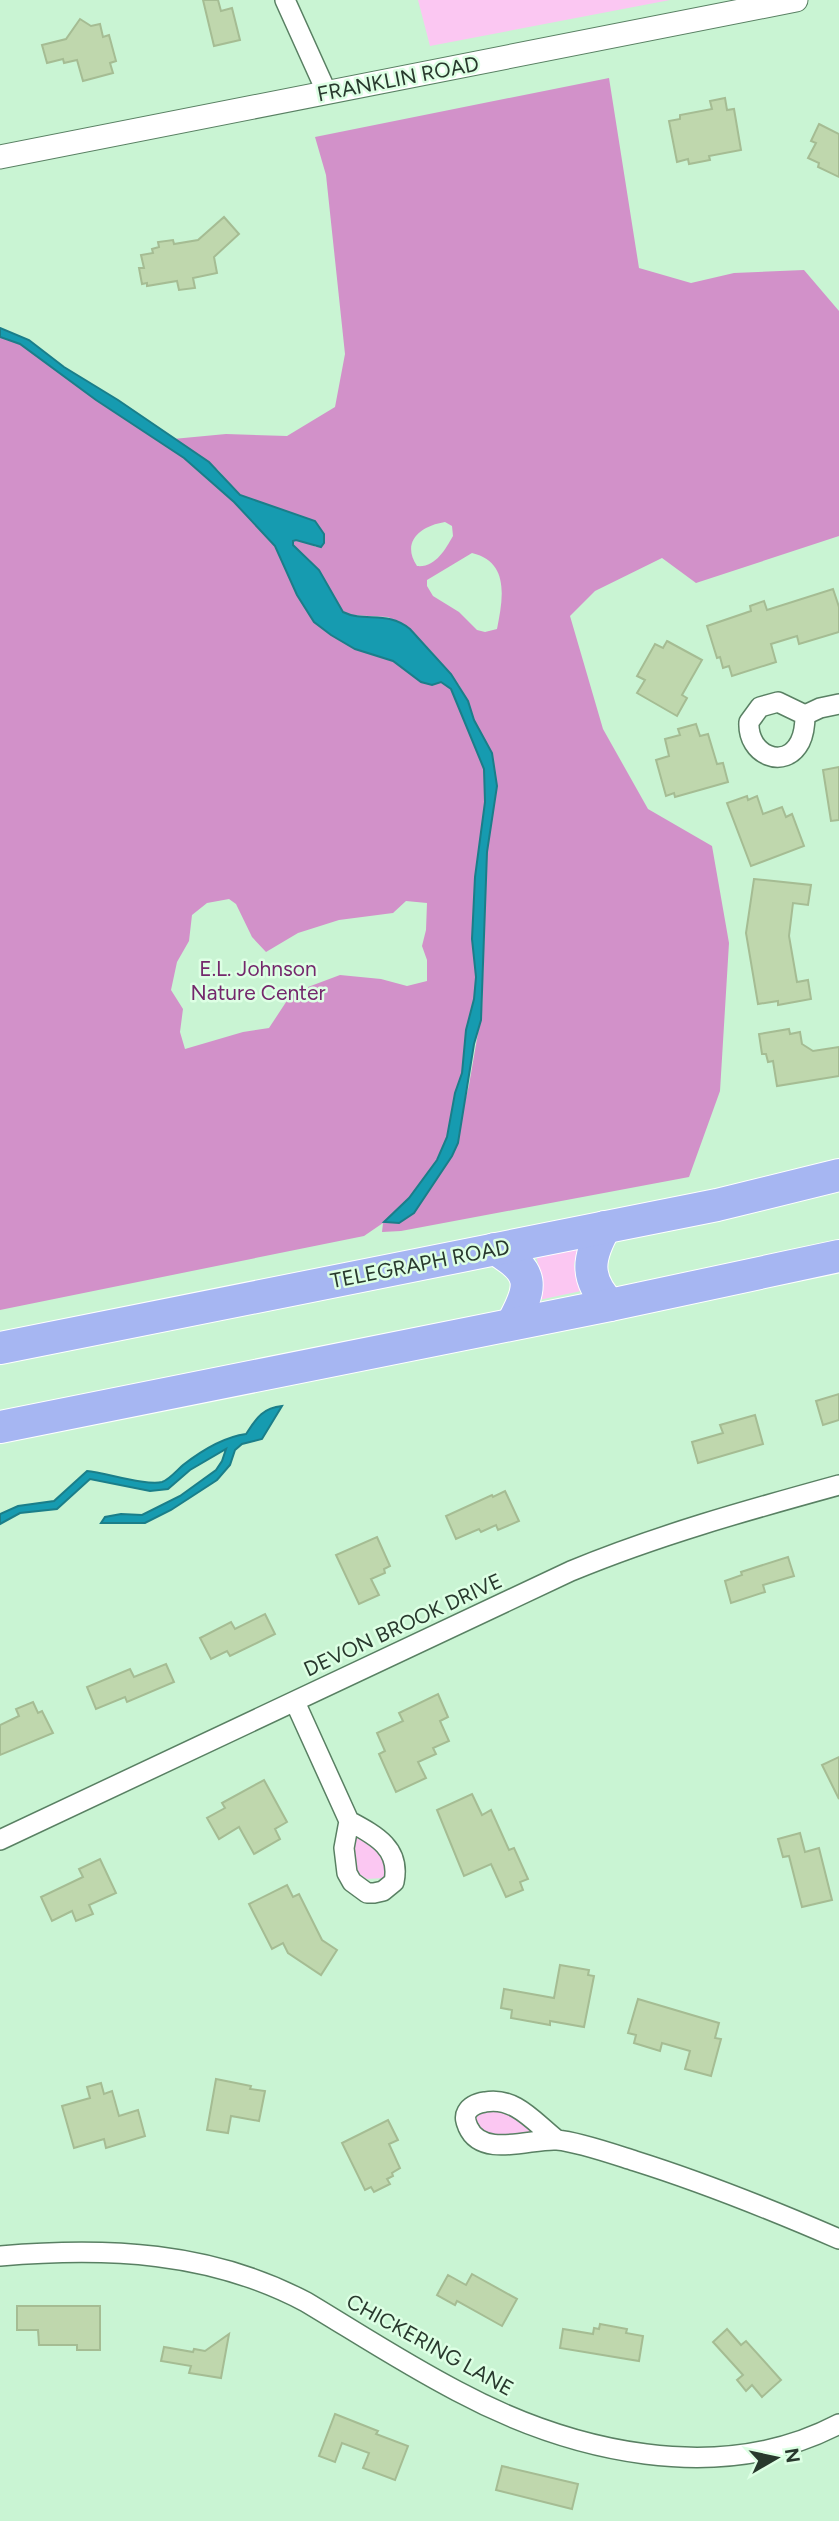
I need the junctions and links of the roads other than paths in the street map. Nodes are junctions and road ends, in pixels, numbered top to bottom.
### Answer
1 (285, 0) edge
2 (796, 0) edge
3 (327, 93) junction
4 (0, 156) edge
5 (839, 704) edge
6 (805, 715) dead end
7 (839, 1175) edge
8 (606, 1227) junction
9 (495, 1249) junction
10 (839, 1256) edge
11 (610, 1305) junction
12 (512, 1325) junction
13 (0, 1348) edge
14 (0, 1427) edge
15 (839, 1485) edge
16 (295, 1702) junction
17 (349, 1821) dead end
18 (0, 1840) edge
19 (557, 2140) dead end
20 (839, 2239) edge
21 (0, 2256) edge
22 (839, 2424) edge

1 - 3 street
2 - 3 street, FRANKLIN ROAD
3 - 4 street, FRANKLIN ROAD
5 - 6 street
7 - 8 highway, TELEGRAPH ROAD
8 - 9 highway, TELEGRAPH ROAD
8 - 11 highway
9 - 12 highway
9 - 13 highway, TELEGRAPH ROAD
10 - 11 highway
11 - 12 highway
12 - 14 highway
15 - 16 street, DEVON BROOK DRIVE
16 - 17 street
16 - 18 street, DEVON BROOK DRIVE
19 - 20 street
21 - 22 street, CHICKERING LANE

